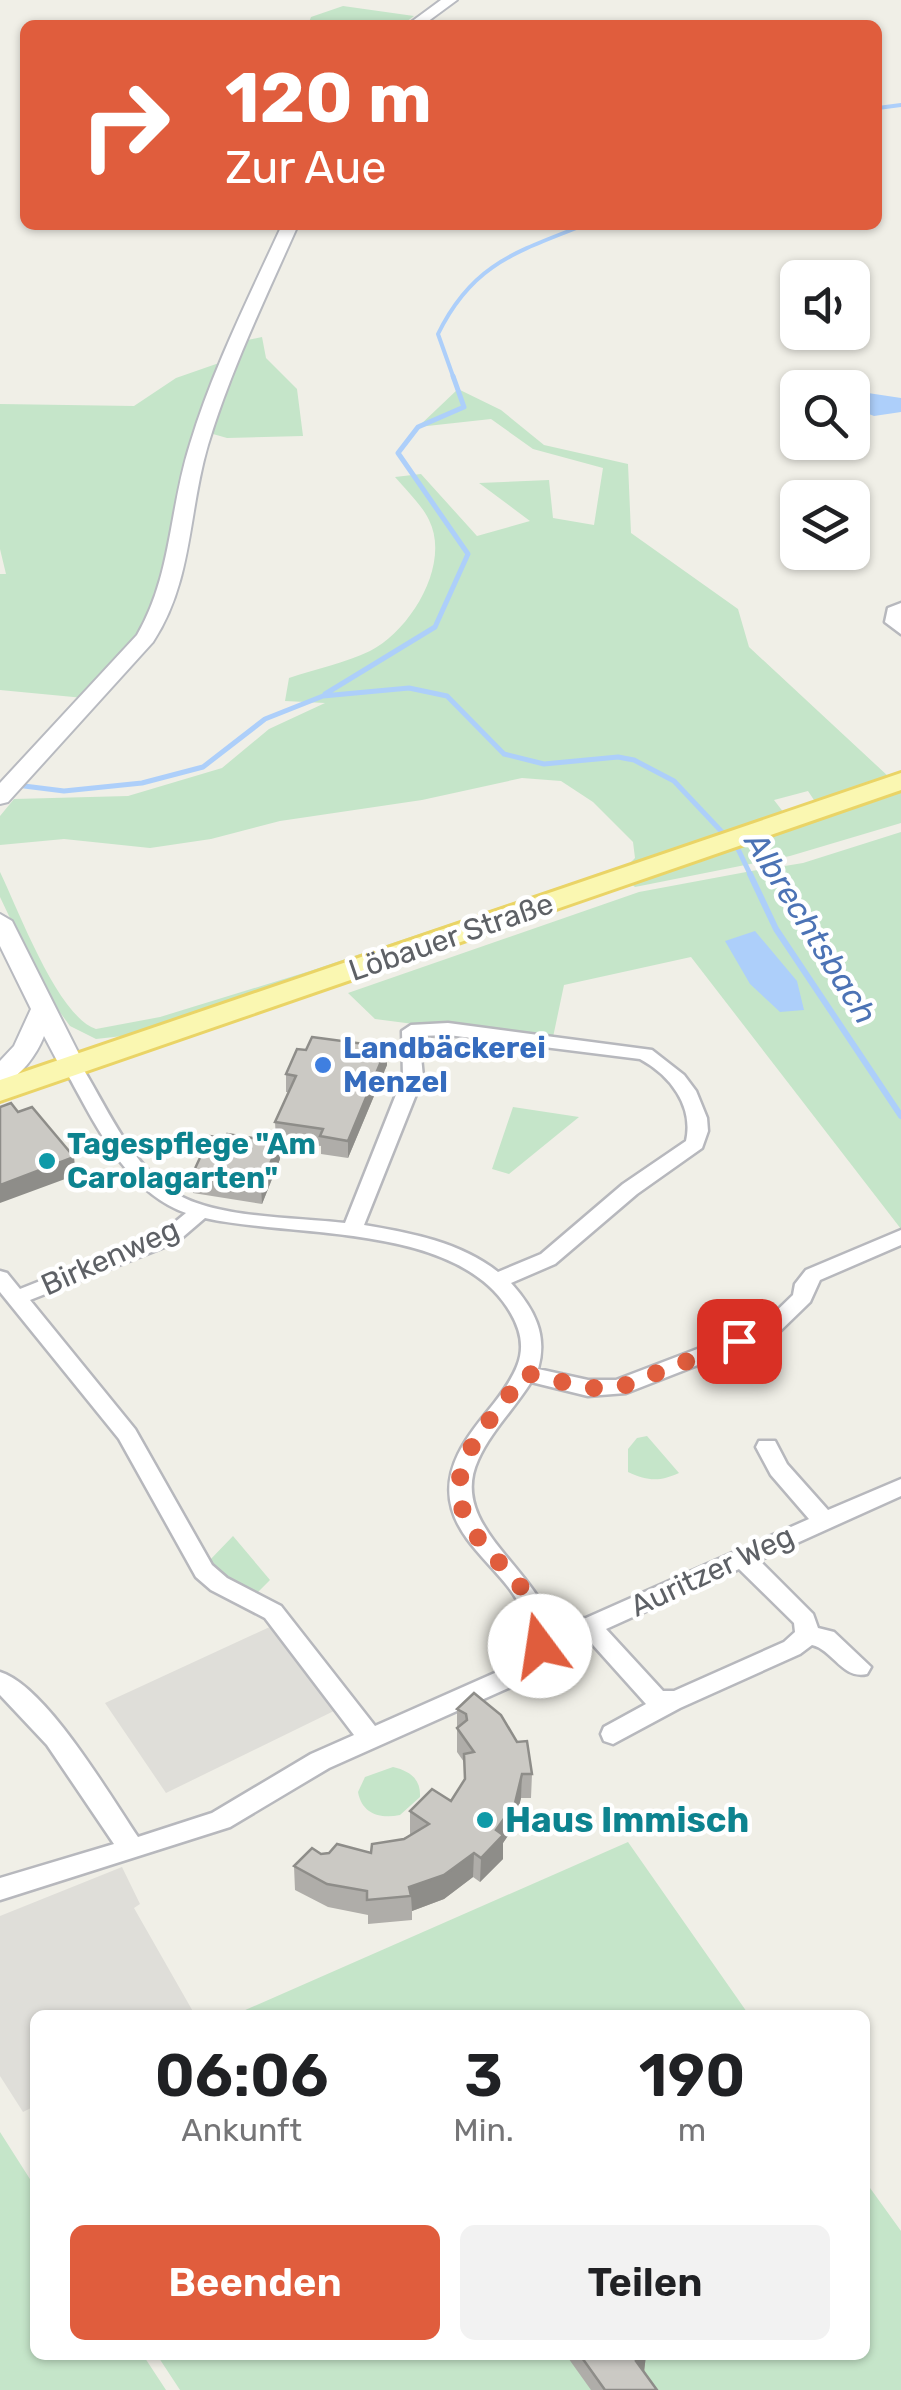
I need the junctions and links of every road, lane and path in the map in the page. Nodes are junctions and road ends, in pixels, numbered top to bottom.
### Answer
1 (450, 0) edge
2 (421, 20) edge
3 (288, 230) edge
4 (901, 608) edge
5 (901, 629) edge
6 (901, 781) edge
7 (1, 795) edge
8 (0, 921) edge
9 (42, 1011) junction
10 (72, 1066) junction
11 (0, 1076) edge
12 (0, 1091) edge
13 (200, 1211) junction
14 (352, 1232) junction
15 (901, 1236) edge
16 (0, 1278) edge
17 (494, 1282) junction
18 (16, 1298) junction
19 (525, 1373) junction
20 (767, 1447) dead end
21 (901, 1487) edge
22 (823, 1520) junction
23 (742, 1558) junction
24 (590, 1626) junction
25 (542, 1633) junction
26 (808, 1635) junction
27 (860, 1667) dead end
28 (0, 1681) edge
29 (676, 1700) junction
30 (613, 1734) dead end
31 (370, 1738) junction
32 (132, 1850) junction
33 (0, 1888) edge

1 - 2 main road
3 - 7 main road
4 - 5 street
6 - 10 main road, Löbauer Straße
8 - 9 main road
9 - 10 main road
9 - 11 main road
10 - 12 main road, Löbauer Straße
10 - 13 street
13 - 14 street
13 - 18 street, Birkenweg
14 - 17 street
14 - 17 street
15 - 19 street
16 - 18 street
17 - 19 street
18 - 31 street
19 - 25 street
20 - 22 street, Auritzer Weg
21 - 22 street, Auritzer Weg
22 - 23 street, Auritzer Weg
23 - 24 street, Auritzer Weg
23 - 26 street
24 - 25 street, Auritzer Weg
24 - 29 street
25 - 31 street
26 - 27 street
26 - 29 street
28 - 32 street
29 - 30 street
31 - 32 street
32 - 33 street

